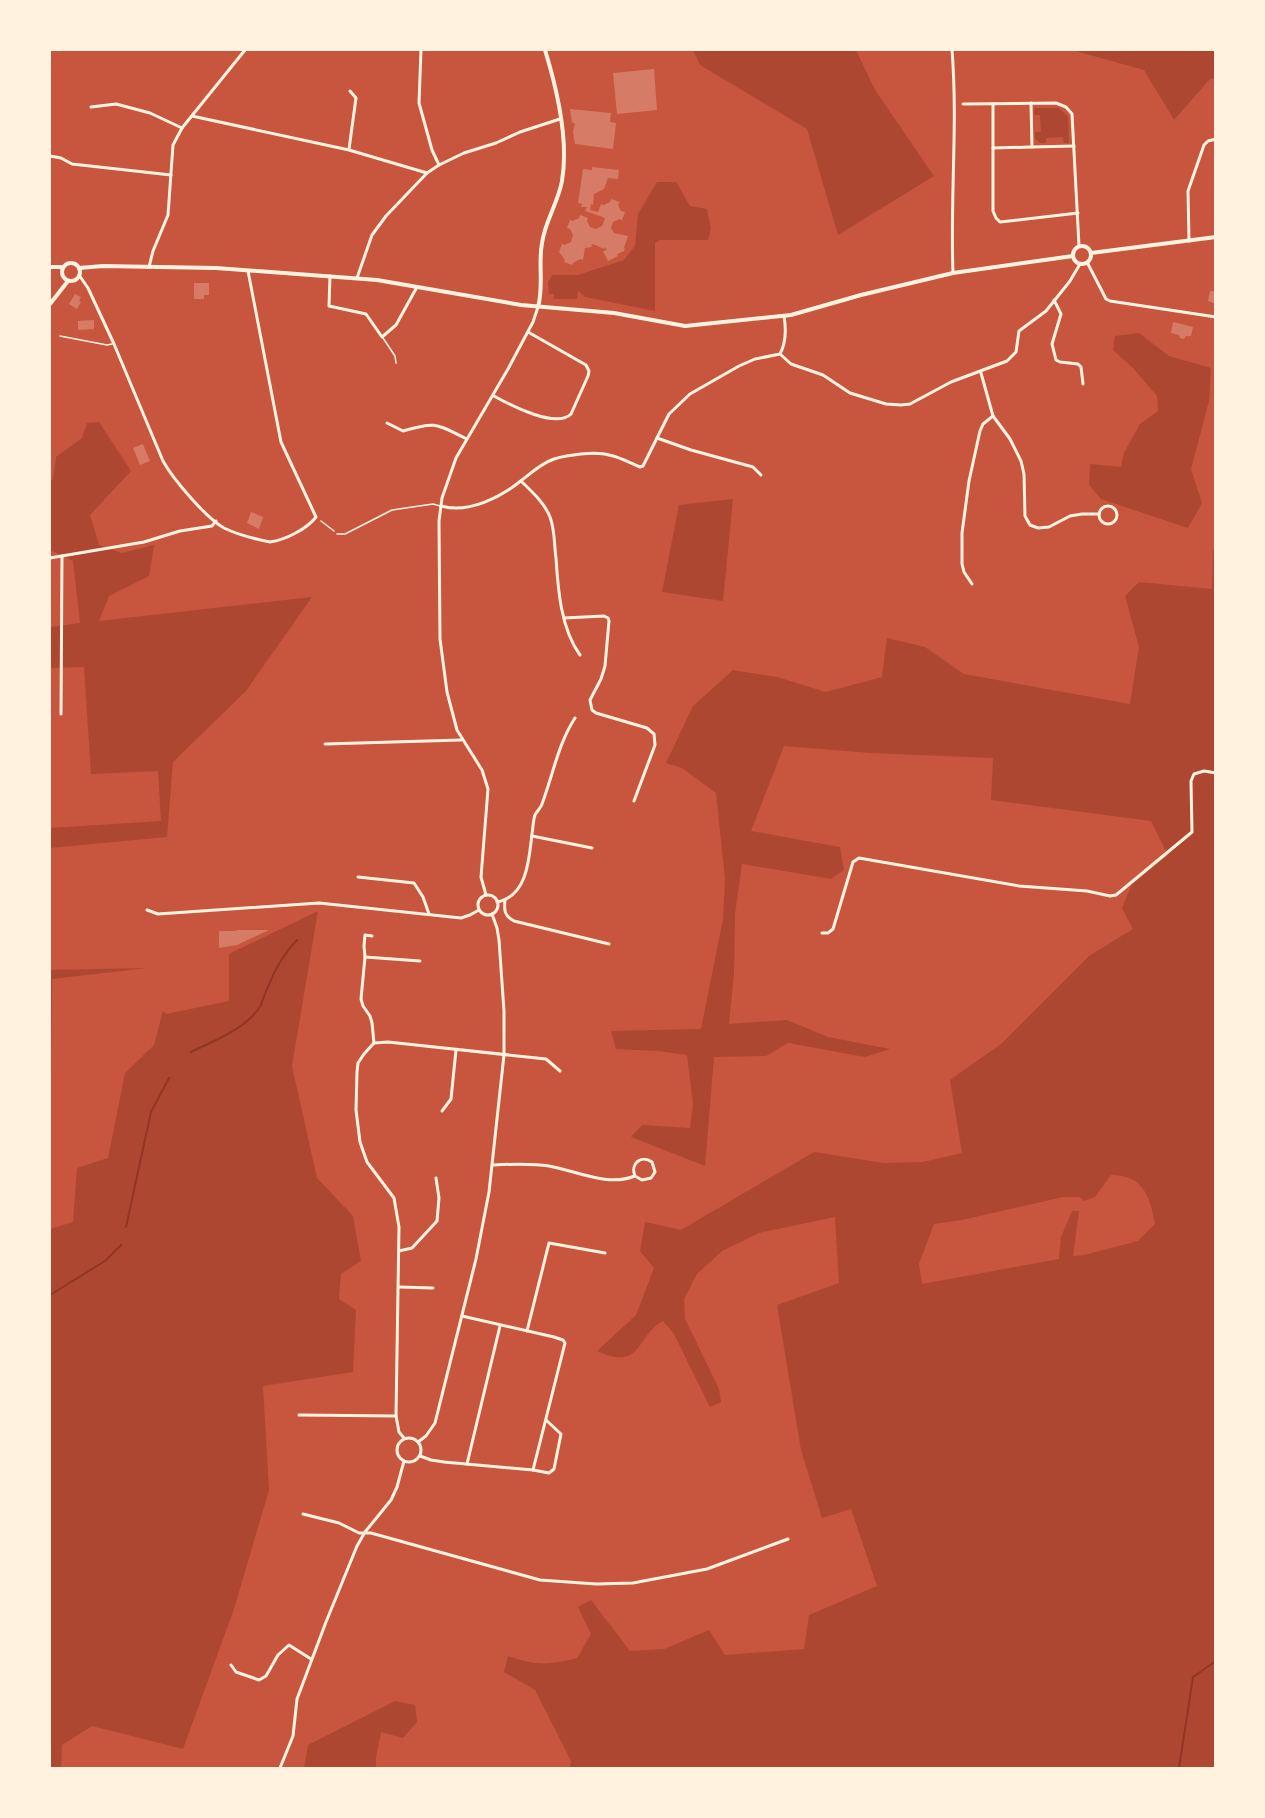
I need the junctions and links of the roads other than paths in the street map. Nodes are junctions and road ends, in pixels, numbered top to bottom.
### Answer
1 (245, 50) edge
2 (421, 50) edge
3 (545, 50) edge
4 (952, 50) edge
5 (350, 91) dead end
6 (1031, 103) junction
7 (963, 104) dead end
8 (993, 104) junction
9 (91, 107) dead end
10 (192, 116) junction
11 (560, 119) junction
12 (182, 128) junction
13 (1215, 139) edge
14 (1074, 146) junction
15 (1032, 147) junction
16 (993, 148) junction
17 (349, 150) junction
18 (50, 156) edge
19 (439, 165) junction
20 (427, 173) junction
21 (171, 175) junction
22 (1078, 213) junction
23 (1215, 237) edge
24 (1189, 241) junction
25 (1079, 246) junction
26 (1091, 253) junction
27 (1073, 256) junction
28 (1087, 262) junction
29 (1080, 264) junction
30 (50, 267) edge
31 (63, 267) junction
32 (149, 267) junction
33 (79, 268) junction
34 (248, 271) junction
35 (953, 273) junction
36 (80, 275) junction
37 (330, 276) junction
38 (357, 278) junction
39 (68, 281) junction
40 (417, 287) junction
41 (1054, 300) junction
42 (50, 304) edge
43 (538, 307) junction
44 (784, 316) junction
45 (1215, 316) edge
46 (528, 332) junction
47 (60, 336) dead end
48 (382, 337) junction
49 (114, 344) junction
50 (780, 354) junction
51 (396, 363) dead end
52 (981, 373) junction
53 (1083, 384) dead end
54 (494, 396) junction
55 (993, 416) junction
56 (387, 423) dead end
57 (657, 438) junction
58 (467, 439) junction
59 (760, 475) dead end
60 (521, 481) junction
61 (441, 506) junction
62 (1099, 514) junction
63 (216, 521) junction
64 (337, 534) road end
65 (62, 556) junction
66 (50, 558) edge
67 (972, 585) dead end
68 (564, 618) junction
69 (580, 655) dead end
70 (61, 714) dead end
71 (575, 718) dead end
72 (462, 740) junction
73 (325, 744) dead end
74 (1215, 773) edge
75 (634, 801) dead end
76 (532, 836) junction
77 (592, 848) dead end
78 (358, 877) dead end
79 (486, 895) junction
80 (505, 900) junction
81 (497, 902) junction
82 (147, 910) dead end
83 (479, 910) junction
84 (429, 914) junction
85 (492, 914) junction
86 (822, 933) dead end
87 (372, 936) dead end
88 (609, 944) dead end
89 (365, 957) junction
90 (420, 961) dead end
91 (374, 1043) junction
92 (456, 1049) junction
93 (504, 1055) junction
94 (560, 1071) dead end
95 (442, 1111) dead end
96 (492, 1165) junction
97 (636, 1176) junction
98 (436, 1178) dead end
99 (399, 1251) junction
100 (605, 1253) dead end
101 (398, 1287) junction
102 (433, 1288) dead end
103 (462, 1316) junction
104 (500, 1325) junction
105 (527, 1331) junction
106 (299, 1415) dead end
107 (396, 1416) junction
108 (546, 1420) junction
109 (404, 1438) junction
110 (418, 1442) junction
111 (420, 1456) junction
112 (404, 1461) junction
113 (467, 1464) junction
114 (533, 1470) junction
115 (303, 1514) dead end
116 (365, 1532) junction
117 (788, 1539) dead end
118 (312, 1659) junction
119 (231, 1665) dead end
120 (280, 1768) edge

1 - 10 street
2 - 19 street
3 - 11 street
4 - 35 street
5 - 17 street
6 - 8 street
6 - 14 street
6 - 15 street
7 - 8 street
8 - 16 street
9 - 12 street
10 - 12 street
10 - 17 street
11 - 19 street
11 - 43 street
12 - 21 street
13 - 24 street
14 - 15 street
14 - 22 street
15 - 16 street
16 - 22 street
17 - 20 street
18 - 21 street
19 - 20 street
20 - 38 street
21 - 32 street
22 - 25 street
23 - 24 street
24 - 26 street
25 - 26 street
25 - 27 street
26 - 28 street
27 - 29 street
27 - 35 street
28 - 29 street
28 - 45 street
29 - 41 street
30 - 31 street
31 - 33 street
31 - 39 street
32 - 33 street
32 - 34 street
33 - 36 street
34 - 37 street
34 - 63 street
35 - 44 street
36 - 39 street
36 - 49 street
37 - 38 street
37 - 48 street
38 - 40 street
39 - 42 street
40 - 43 street
40 - 48 street
41 - 52 street
41 - 53 street
43 - 44 street
43 - 46 street
44 - 50 street
46 - 54 street
46 - 54 street
47 - 49 lane
48 - 51 lane
49 - 63 street
50 - 52 street
50 - 57 street
52 - 55 street
54 - 58 street
55 - 62 street
55 - 67 street
56 - 58 street
57 - 59 street
57 - 60 street
58 - 61 street
60 - 61 street
60 - 68 street
61 - 64 lane
61 - 72 street
62 - 62 street
63 - 65 street
65 - 66 street
65 - 70 street
68 - 69 street
68 - 75 street
71 - 76 street
72 - 73 street
72 - 79 street
74 - 86 street
76 - 77 street
76 - 80 street
78 - 84 street
79 - 81 street
79 - 83 street
80 - 81 street
80 - 88 street
81 - 85 street
82 - 84 street
83 - 84 street
83 - 85 street
85 - 93 street
87 - 89 street
89 - 90 street
89 - 91 street
91 - 92 street
91 - 99 street
92 - 93 street
92 - 95 street
93 - 94 street
93 - 96 street
96 - 97 street
96 - 103 street
97 - 97 street
98 - 99 street
99 - 101 street
100 - 105 street
101 - 102 street
101 - 107 street
103 - 104 street
103 - 110 street
104 - 105 street
104 - 113 street
105 - 108 street
106 - 107 street
107 - 109 street
108 - 114 street
108 - 114 street
109 - 110 street
109 - 112 street
110 - 111 street
111 - 112 street
111 - 113 street
112 - 116 street
113 - 114 street
115 - 116 street
116 - 117 street
116 - 118 street
118 - 119 street
118 - 120 street

